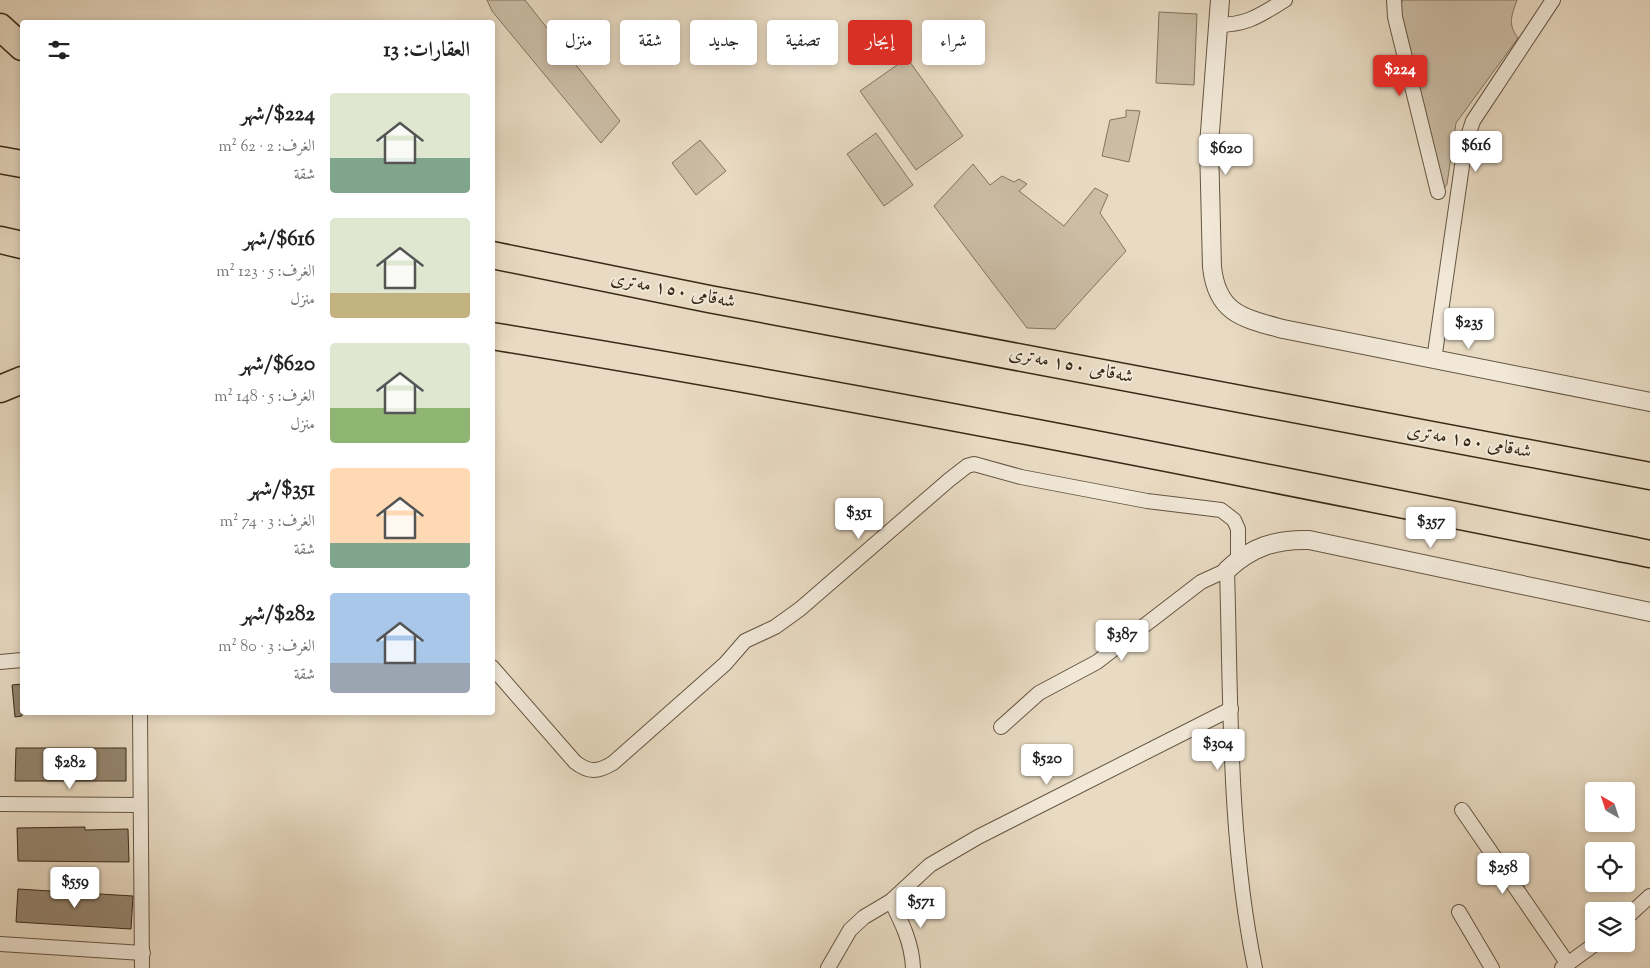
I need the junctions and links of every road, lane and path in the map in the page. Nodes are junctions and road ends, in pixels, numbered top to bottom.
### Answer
1 (1220, 0) edge
2 (1285, 0) edge
3 (1394, 0) edge
4 (1552, 0) edge
5 (1217, 25) junction
6 (0, 26) edge
7 (20, 45) edge
8 (0, 160) edge
9 (20, 164) edge
10 (1438, 192) dead end
11 (0, 240) edge
12 (20, 245) edge
13 (495, 257) edge
14 (495, 336) edge
15 (495, 348) edge
16 (1434, 360) junction
17 (646, 361) junction
18 (20, 381) edge
19 (0, 389) edge
20 (1650, 402) edge
21 (1650, 476) edge
22 (1650, 554) edge
23 (1232, 564) junction
24 (1650, 612) edge
25 (20, 660) edge
26 (0, 662) edge
27 (495, 670) edge
28 (1231, 709) junction
29 (140, 715) edge
30 (1001, 727) dead end
31 (0, 804) edge
32 (140, 805) junction
33 (1462, 810) dead end
34 (1650, 896) edge
35 (891, 901) junction
36 (1635, 910) edge
37 (1459, 912) dead end
38 (0, 944) edge
39 (1585, 951) edge
40 (142, 953) junction
41 (1565, 966) edge
42 (142, 968) edge
43 (828, 968) edge
44 (913, 968) edge
45 (1255, 968) edge
46 (1492, 968) edge

1 - 5 street
2 - 5 street
3 - 10 street
4 - 16 street
5 - 16 street
6 - 7 highway
8 - 9 highway
11 - 12 highway
13 - 21 highway, شەقامی ١٥٠ مەتری
14 - 17 highway
15 - 17 highway
16 - 20 street
17 - 22 highway
18 - 19 highway
23 - 24 street
23 - 27 street
23 - 28 street
23 - 30 street
25 - 26 street
28 - 35 street
28 - 45 street
29 - 32 street
31 - 32 street
32 - 40 street
33 - 41 street
34 - 36 street
35 - 43 street
35 - 44 street
37 - 46 street
38 - 40 street
39 - 41 street
40 - 42 street

